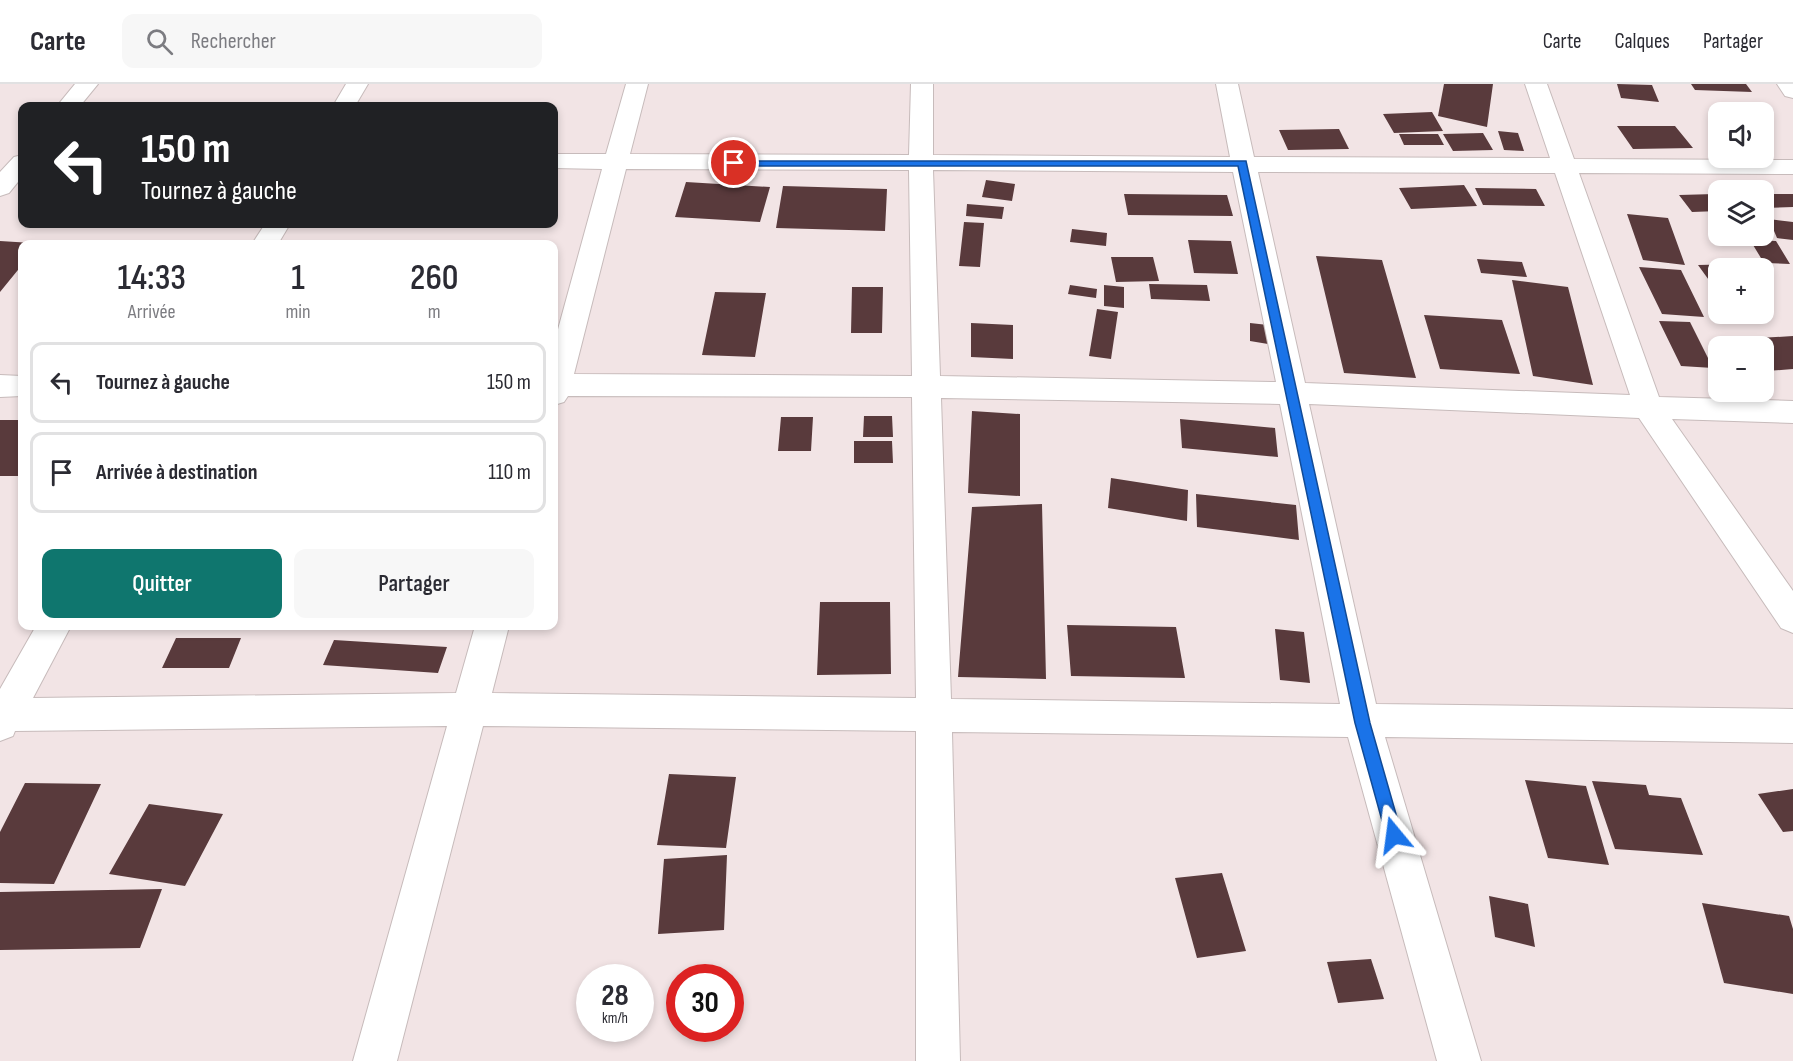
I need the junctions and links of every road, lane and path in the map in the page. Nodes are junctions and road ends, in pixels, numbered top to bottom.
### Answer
1 (87, 84) edge
2 (357, 84) edge
3 (637, 84) edge
4 (922, 84) edge
5 (1227, 84) edge
6 (1536, 84) edge
7 (1788, 84) edge
8 (1793, 91) edge
9 (71, 102) edge
10 (346, 102) edge
11 (0, 159) edge
12 (18, 161) edge
13 (558, 161) edge
14 (616, 161) junction
15 (1243, 163) junction
16 (921, 165) junction
17 (18, 166) edge
18 (1563, 167) junction
19 (1793, 167) edge
20 (0, 188) edge
21 (558, 373) edge
22 (0, 386) edge
23 (18, 386) edge
24 (926, 387) junction
25 (558, 388) edge
26 (1292, 393) junction
27 (1649, 409) junction
28 (1793, 412) edge
29 (1793, 618) edge
30 (52, 630) edge
31 (491, 630) edge
32 (469, 710) junction
33 (934, 715) junction
34 (2, 718) edge
35 (1362, 723) junction
36 (1793, 726) edge
37 (375, 1061) edge
38 (938, 1061) edge
39 (1459, 1061) edge

1 - 9 street
2 - 10 street
3 - 14 street
4 - 16 street
5 - 15 street
6 - 18 street
7 - 8 street
11 - 12 street
13 - 14 street
14 - 16 street
14 - 21 street
15 - 16 street
15 - 18 street
15 - 26 street
16 - 24 street
17 - 20 street
18 - 19 street
18 - 27 street
22 - 23 street
24 - 25 street
24 - 26 street
24 - 33 street
26 - 27 street
26 - 35 street
27 - 28 street
27 - 29 street
30 - 34 street
31 - 32 street
32 - 33 street
32 - 34 street
32 - 37 street
33 - 35 street
33 - 38 street
35 - 36 street
35 - 39 street

